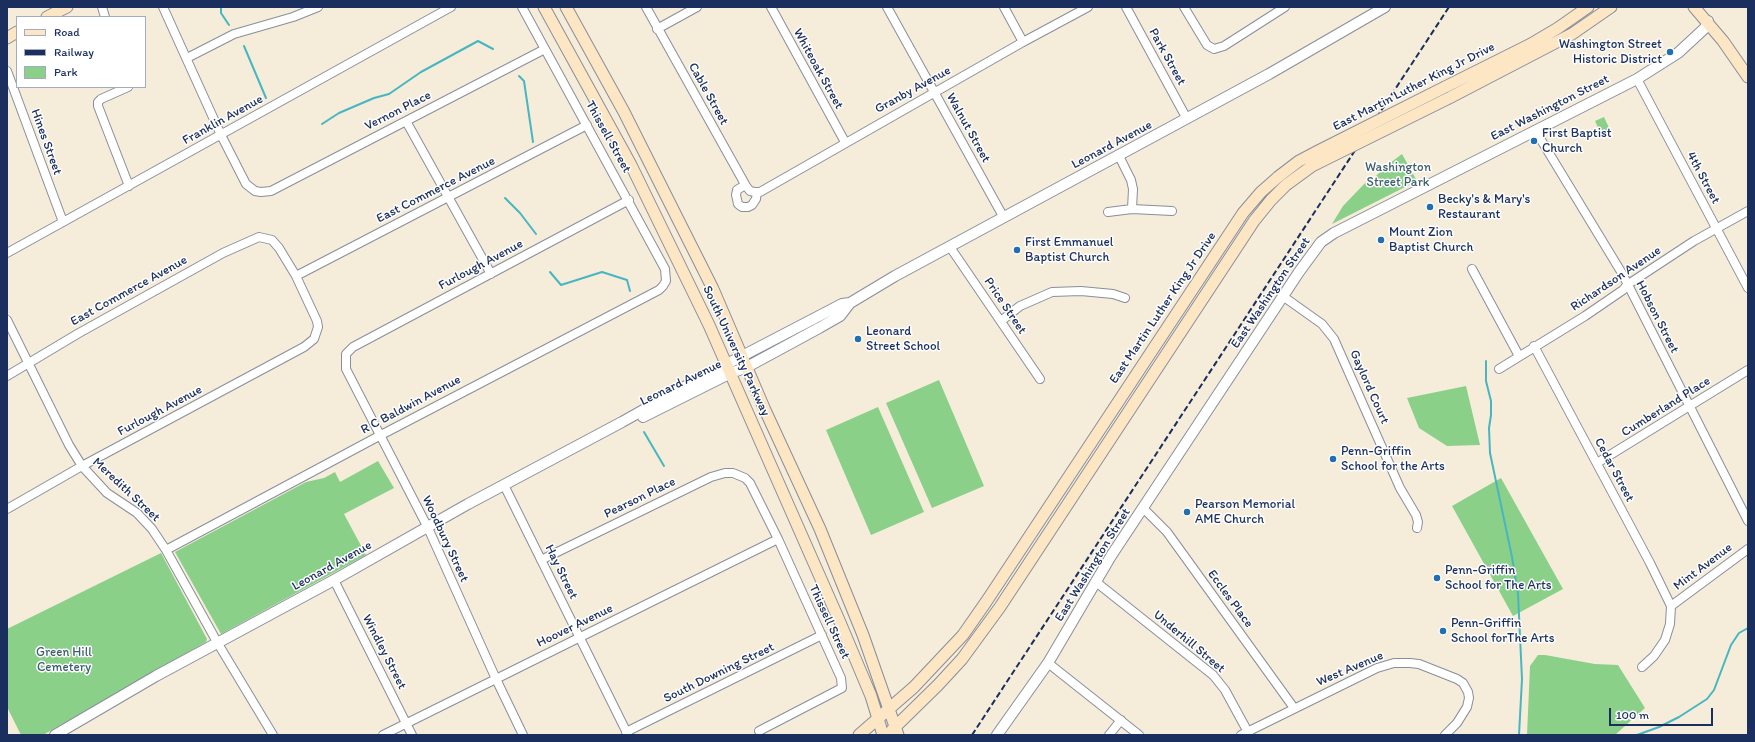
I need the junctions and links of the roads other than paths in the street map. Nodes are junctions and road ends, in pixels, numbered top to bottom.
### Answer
1 (67, 7) edge
2 (163, 7) edge
3 (318, 7) edge
4 (450, 7) edge
5 (522, 7) edge
6 (544, 7) edge
7 (566, 7) edge
8 (646, 7) edge
9 (696, 7) edge
10 (770, 7) edge
11 (887, 7) edge
12 (1004, 7) edge
13 (1088, 7) edge
14 (1126, 7) edge
15 (1184, 7) edge
16 (1285, 7) edge
17 (1385, 7) edge
18 (1588, 7) edge
19 (1611, 7) edge
20 (1694, 7) edge
21 (49, 16) edge
22 (1708, 21) junction
23 (657, 29) junction
24 (16, 33) edge
25 (7, 38) edge
26 (1023, 42) junction
27 (545, 49) junction
28 (187, 58) junction
29 (7, 71) edge
30 (1748, 77) edge
31 (1637, 79) junction
32 (126, 88) edge
33 (934, 92) junction
34 (1447, 93) junction
35 (1187, 119) junction
36 (406, 121) junction
37 (587, 125) junction
38 (1535, 130) junction
39 (222, 135) junction
40 (845, 142) junction
41 (1118, 156) junction
42 (1282, 181) junction
43 (129, 186) junction
44 (751, 189) joint
45 (449, 197) junction
46 (629, 200) junction
47 (1132, 209) junction
48 (1748, 211) edge
49 (1108, 212) dead end
50 (1172, 212) dead end
51 (1004, 218) junction
52 (63, 222) junction
53 (1716, 228) junction
54 (950, 247) junction
55 (7, 253) edge
56 (1472, 269) dead end
57 (491, 274) junction
58 (296, 276) junction
59 (666, 281) joint
60 (1627, 285) junction
61 (1748, 288) edge
62 (1284, 296) junction
63 (1125, 298) dead end
64 (850, 303) junction
65 (7, 320) edge
66 (1001, 321) junction
67 (1534, 346) junction
68 (346, 354) joint
69 (742, 356) junction
70 (1519, 356) junction
71 (28, 363) junction
72 (729, 368) junction
73 (747, 368) junction
74 (1499, 368) dead end
75 (1748, 370) edge
76 (7, 376) edge
77 (1040, 379) dead end
78 (1689, 407) junction
79 (381, 435) junction
80 (1596, 463) junction
81 (82, 466) junction
82 (750, 483) joint
83 (504, 485) junction
84 (1143, 508) junction
85 (7, 510) edge
86 (1748, 521) edge
87 (428, 528) junction
88 (1417, 528) dead end
89 (778, 539) junction
90 (1748, 549) edge
91 (166, 550) junction
92 (541, 560) junction
93 (334, 580) junction
94 (1096, 582) junction
95 (1671, 606) junction
96 (822, 635) junction
97 (580, 637) junction
98 (217, 642) junction
99 (1048, 663) junction
100 (1642, 666) dead end
101 (496, 679) junction
102 (1294, 708) junction
103 (889, 709) junction
104 (878, 718) junction
105 (1121, 720) junction
106 (406, 723) junction
107 (759, 730) dead end
108 (897, 731) edge
109 (627, 733) edge
110 (1246, 734) edge
111 (56, 735) edge
112 (273, 735) edge
113 (383, 735) edge
114 (412, 735) edge
115 (523, 735) edge
116 (860, 735) edge
117 (885, 735) edge
118 (997, 735) edge
119 (1109, 735) edge
120 (1139, 735) edge
121 (1445, 735) edge

1 - 21 main road
2 - 28 street
3 - 28 street
4 - 39 street, Franklin Avenue
5 - 27 street, Thissell Street
6 - 72 main road, South University Parkway
7 - 69 main road, South University Parkway
8 - 23 street, Cable Street
9 - 23 street
10 - 40 street, Whiteoak Street
11 - 33 street, Walnut Street
12 - 26 street
13 - 26 street, Granby Avenue
14 - 35 street, Park Street
15 - 16 street
17 - 35 street, Leonard Avenue
18 - 34 main road, East Martin Luther King Jr Drive
19 - 34 main road, East Martin Luther King Jr Drive
20 - 22 main road
22 - 30 main road
22 - 31 street, East Washington Street
23 - 44 street, Cable Street
24 - 25 main road
26 - 33 street, Granby Avenue
27 - 36 street, Vernon Place
27 - 37 street, Thissell Street
28 - 39 street
29 - 52 street, Hines Street
31 - 38 street, East Washington Street
31 - 53 street, 4th Street
32 - 43 street
33 - 40 street, Granby Avenue
33 - 51 street, Walnut Street
34 - 42 main road, East Martin Luther King Jr Drive, bridge
35 - 41 street, Leonard Avenue
36 - 39 street, Vernon Place
36 - 45 street
37 - 45 street, East Commerce Avenue
37 - 46 street, Thissell Street
38 - 60 street, Hobson Street
38 - 62 street, East Washington Street
39 - 43 street, Franklin Avenue
40 - 44 street, Granby Avenue
41 - 47 street
41 - 51 street, Leonard Avenue
42 - 103 main road, East Martin Luther King Jr Drive
42 - 108 main road, East Martin Luther King Jr Drive
43 - 52 street, Franklin Avenue
45 - 57 street
45 - 58 street, East Commerce Avenue
46 - 57 street, Furlough Avenue
46 - 59 street, Thissell Street
47 - 49 street
47 - 50 street
48 - 53 street, Richardson Avenue
51 - 54 street, Leonard Avenue
52 - 55 street, Franklin Avenue
53 - 60 street, Richardson Avenue
53 - 61 street, 4th Street
54 - 64 street, Leonard Avenue
54 - 66 street, Price Street
56 - 70 street
57 - 68 street, Furlough Avenue
58 - 71 street, East Commerce Avenue
58 - 81 street, Furlough Avenue
59 - 79 street, R C Baldwin Avenue
60 - 67 street, Richardson Avenue
60 - 78 street, Hobson Street
62 - 84 street, East Washington Street
62 - 88 street, Gaylord Court
63 - 66 street
64 - 69 street, Leonard Avenue
64 - 73 street, Leonard Avenue
65 - 71 street, Meredith Street
66 - 77 street, Price Street
67 - 70 street, Richardson Avenue
67 - 80 street, Cedar Street
68 - 79 street, Woodbury Street
69 - 72 street, Leonard Avenue
69 - 73 main road, South University Parkway
70 - 74 street, Richardson Avenue
71 - 76 street, East Commerce Avenue
71 - 81 street, Meredith Street
72 - 73 street, Leonard Avenue
72 - 83 street, Leonard Avenue
72 - 104 main road, South University Parkway
73 - 103 main road, South University Parkway
75 - 78 street, Cumberland Place
78 - 80 street, Cumberland Place
78 - 86 street, Hobson Street
79 - 87 street, Woodbury Street
79 - 91 street, R C Baldwin Avenue
80 - 95 street, Cedar Street
81 - 85 street, Furlough Avenue
81 - 91 street, Meredith Street
82 - 89 street, Thissell Street
82 - 92 street, Pearson Place
83 - 87 street, Leonard Avenue
83 - 92 street, Hay Street
84 - 94 street, East Washington Street
84 - 102 street, Eccles Place
87 - 93 street, Leonard Avenue
87 - 101 street, Woodbury Street
89 - 96 street, Thissell Street
89 - 97 street, Hoover Avenue
90 - 95 street, Mint Avenue
91 - 98 street, Meredith Street
92 - 97 street, Hay Street
93 - 98 street, Leonard Avenue
93 - 106 street, Windley Street
94 - 99 street, East Washington Street
94 - 110 street, Underhill Street
95 - 100 street, Mint Avenue
96 - 107 street, Thissell Street
96 - 109 street, South Downing Street
97 - 101 street, Hoover Avenue
97 - 109 street, Hay Street
98 - 111 street, Leonard Avenue
98 - 112 street, Meredith Street
99 - 105 street
99 - 118 street, East Washington Street
101 - 106 street, Hoover Avenue
101 - 115 street, Woodbury Street
102 - 110 street, West Avenue
102 - 121 street, West Avenue
103 - 104 main road, East Martin Luther King Jr Drive
103 - 108 main road, South University Parkway
104 - 116 main road, East Martin Luther King Jr Drive
104 - 117 main road, South University Parkway
105 - 119 street
105 - 120 street
106 - 113 street, Hoover Avenue
106 - 114 street, Windley Street
108 - 117 main road, East Martin Luther King Jr Drive

